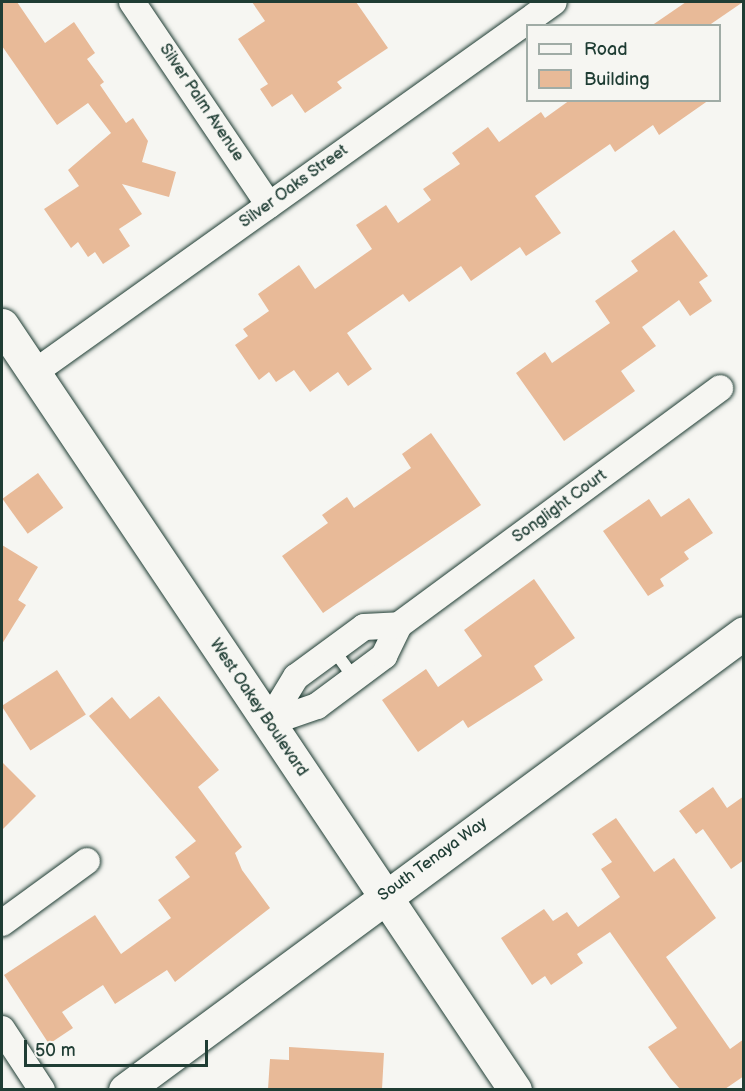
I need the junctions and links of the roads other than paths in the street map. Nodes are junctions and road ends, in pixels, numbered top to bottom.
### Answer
1 (132, 2) edge
2 (554, 2) edge
3 (269, 205) junction
4 (2, 325) edge
5 (34, 372) junction
6 (720, 388) dead end
7 (399, 625) junction
8 (744, 633) edge
9 (333, 649) junction
10 (354, 678) junction
11 (268, 723) junction
12 (87, 861) dead end
13 (385, 896) junction
14 (2, 923) edge
15 (2, 1029) edge
16 (42, 1089) edge
17 (125, 1089) edge
18 (516, 1089) edge

1 - 3 street, Silver Palm Avenue
2 - 3 street, Silver Oaks Street
3 - 5 street, Silver Oaks Street
4 - 5 main road, West Oakey Boulevard
5 - 11 main road, West Oakey Boulevard
6 - 7 street, Songlight Court
7 - 9 street
7 - 10 street, Songlight Court
8 - 13 main road, South Tenaya Way
9 - 10 lane
9 - 11 street
10 - 11 street, Songlight Court
11 - 13 main road, West Oakey Boulevard
12 - 14 street
13 - 17 main road, South Tenaya Way
13 - 18 main road, West Oakey Boulevard
15 - 16 street

